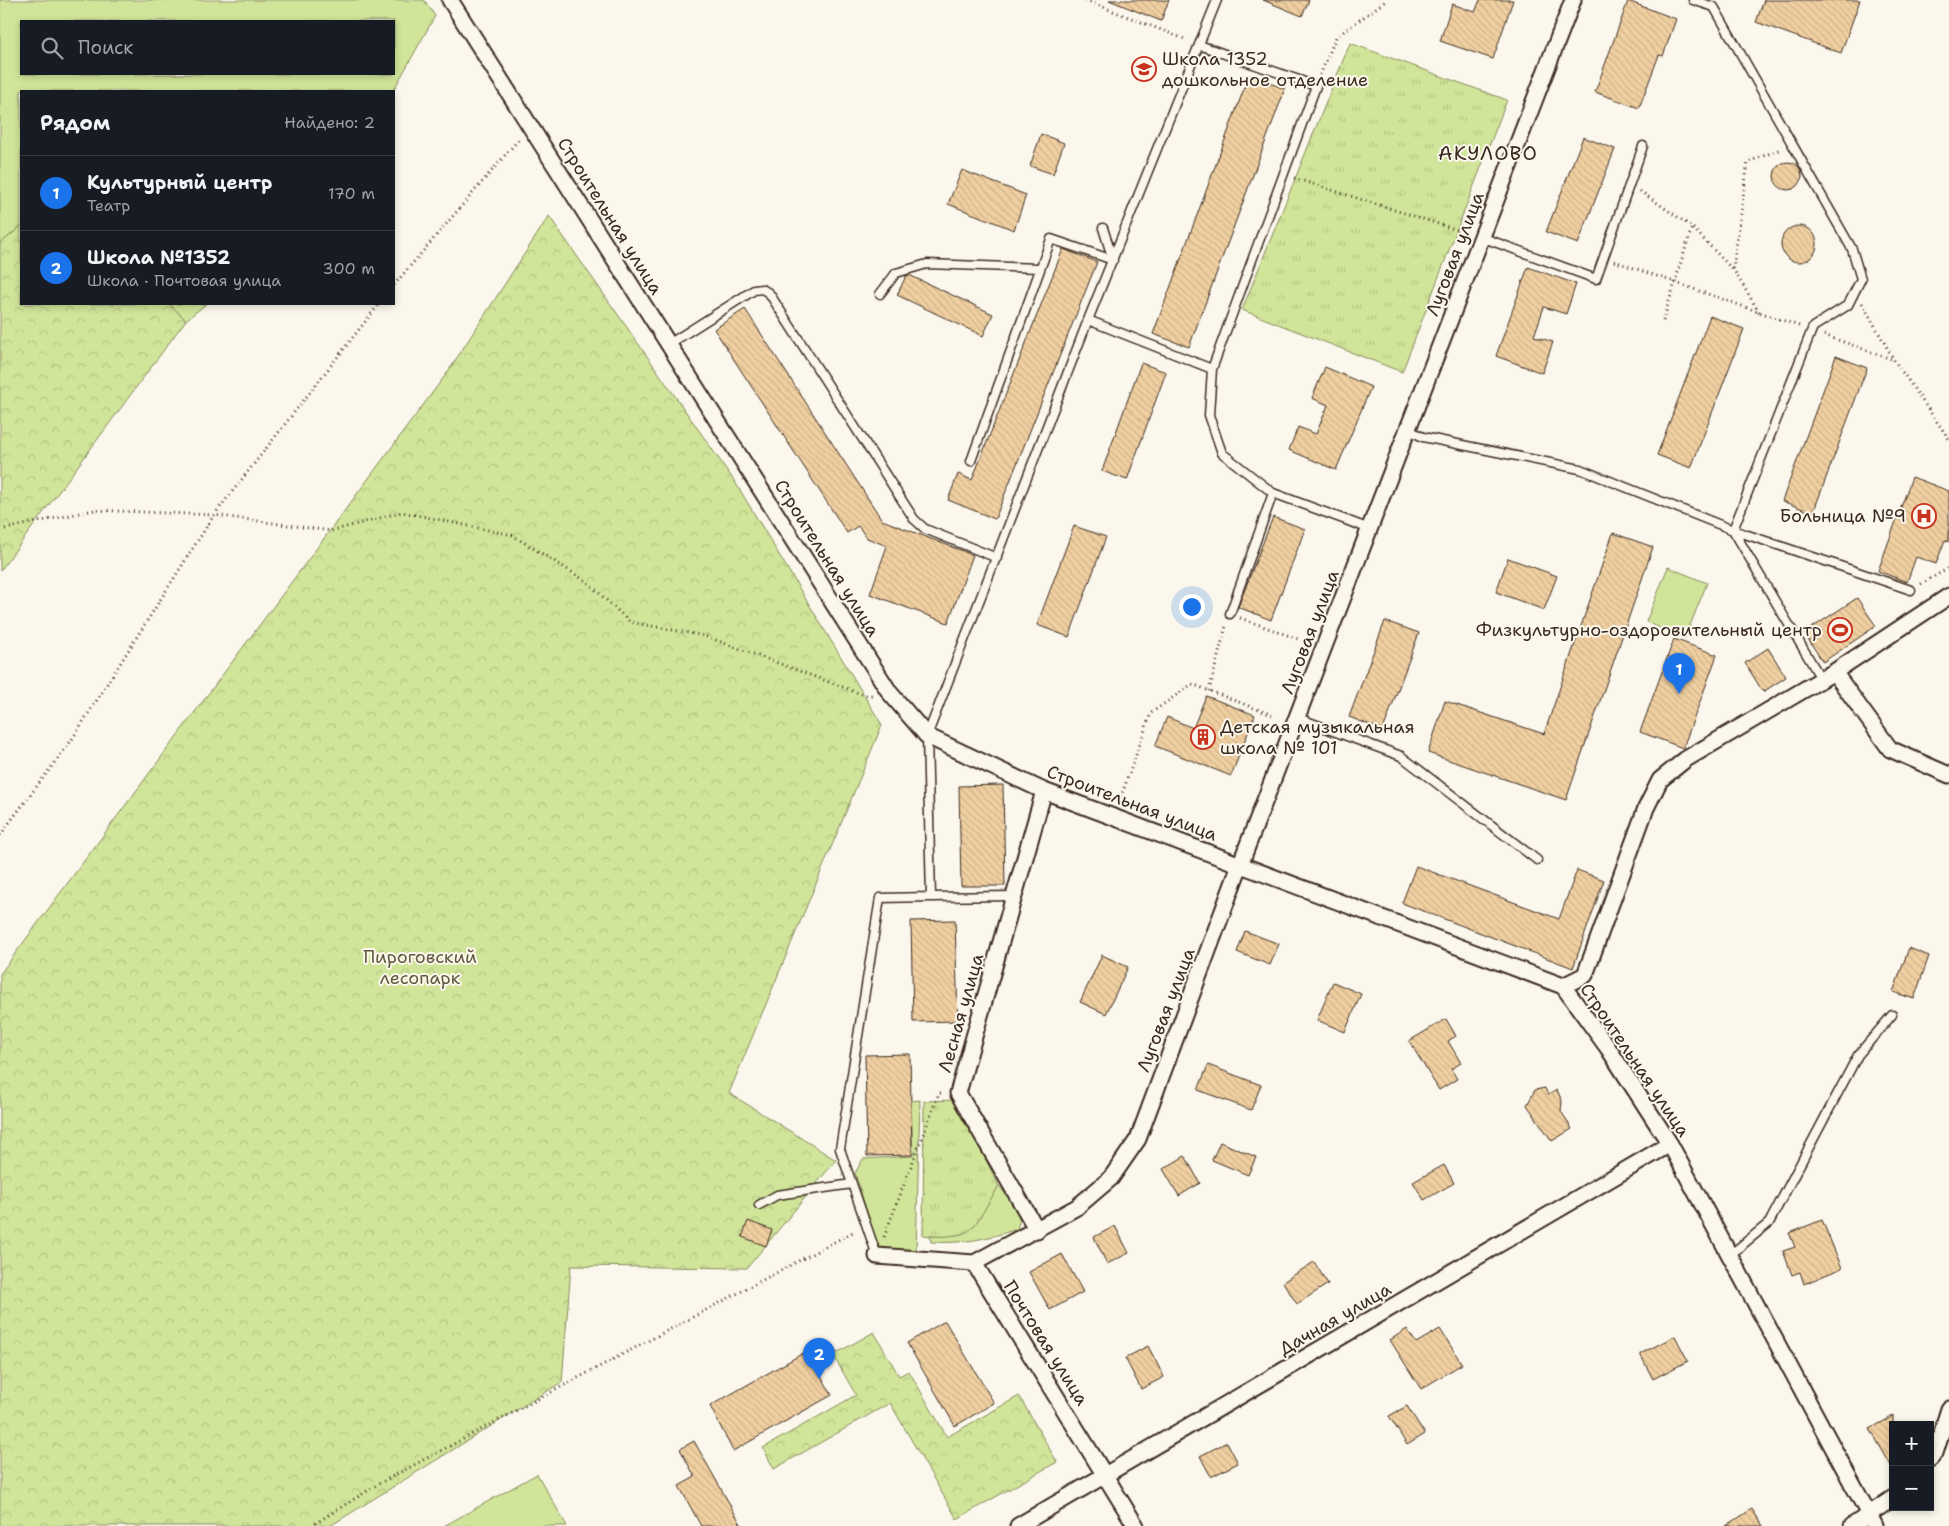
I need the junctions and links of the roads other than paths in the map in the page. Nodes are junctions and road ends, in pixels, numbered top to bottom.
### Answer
1 (450, 0) edge
2 (1217, 0) edge
3 (1573, 0) edge
4 (1693, 0) edge
5 (1199, 45) junction
6 (1643, 146) dead end
7 (1103, 228) dead end
8 (1481, 237) junction
9 (1112, 260) junction
10 (1040, 268) junction
11 (880, 294) dead end
12 (1088, 320) junction
13 (668, 344) junction
14 (1212, 369) junction
15 (1407, 429) junction
16 (971, 461) dead end
17 (1273, 493) junction
18 (1370, 528) junction
19 (1733, 530) junction
20 (997, 558) junction
21 (1911, 590) road end
22 (1949, 596) edge
23 (1230, 614) road end
24 (1817, 672) dead end
25 (1834, 672) junction
26 (1298, 718) junction
27 (927, 736) junction
28 (1949, 775) edge
29 (1044, 791) junction
30 (1537, 860) dead end
31 (1240, 865) junction
32 (1014, 896) junction
33 (930, 898) junction
34 (1563, 986) junction
35 (1892, 1015) dead end
36 (1670, 1144) junction
37 (852, 1184) junction
38 (759, 1205) dead end
39 (1037, 1230) junction
40 (1730, 1255) junction
41 (877, 1256) joint
42 (974, 1263) junction
43 (1949, 1408) edge
44 (1934, 1454) edge
45 (1105, 1475) junction
46 (1889, 1502) edge
47 (1872, 1521) edge
48 (1018, 1526) edge
49 (1136, 1526) edge
50 (1852, 1526) edge

1 - 13 street, Строительная улица
2 - 5 lane
3 - 8 street, Луговая улица
4 - 19 lane
5 - 9 lane
5 - 14 lane
6 - 8 lane
7 - 9 lane
8 - 15 street, Луговая улица
9 - 10 lane
9 - 12 lane
10 - 11 lane
10 - 16 lane
12 - 14 lane
12 - 20 lane
13 - 20 lane
13 - 27 street, Строительная улица
14 - 17 lane
15 - 18 street, Луговая улица
15 - 19 lane
17 - 18 lane
17 - 23 lane
18 - 26 street, Луговая улица
19 - 21 lane
19 - 24 lane
20 - 27 lane
22 - 25 street
25 - 28 street
25 - 34 street
26 - 30 lane
26 - 31 street, Луговая улица
27 - 29 street, Строительная улица
27 - 33 lane
29 - 31 street, Строительная улица
29 - 32 street, Лесная улица
31 - 34 street, Строительная улица
31 - 39 street, Луговая улица
32 - 33 lane
32 - 39 street, Лесная улица
33 - 37 lane
34 - 36 street, Строительная улица
35 - 40 lane
36 - 40 street, Строительная улица
36 - 45 street, Дачная улица
37 - 38 lane
37 - 41 lane
39 - 42 street, Луговая улица
40 - 47 street, Строительная улица
41 - 42 street
42 - 45 street, Почтовая улица
43 - 44 street
45 - 48 street, Дачная улица
45 - 49 street, Почтовая улица
46 - 47 street
47 - 50 street

